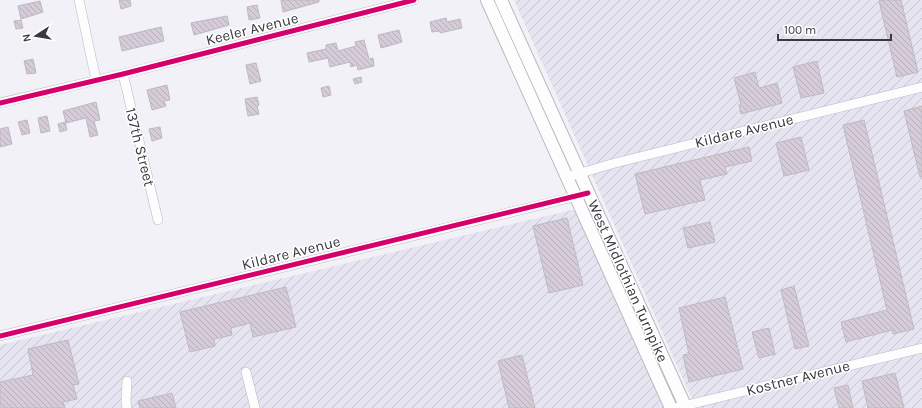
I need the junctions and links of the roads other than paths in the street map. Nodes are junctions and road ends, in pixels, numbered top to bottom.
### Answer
1 (79, 0) edge
2 (414, 0) edge
3 (487, 0) edge
4 (501, 0) edge
5 (123, 74) junction
6 (96, 80) junction
7 (922, 87) edge
8 (0, 103) edge
9 (580, 173) junction
10 (567, 177) junction
11 (588, 193) junction
12 (575, 196) junction
13 (158, 220) dead end
14 (0, 336) edge
15 (922, 348) edge
16 (246, 372) dead end
17 (126, 381) dead end
18 (682, 407) edge
19 (127, 408) edge
20 (255, 408) edge
21 (671, 408) edge

1 - 6 street
2 - 5 street, Keeler Avenue
3 - 10 main road, West Midlothian Turnpike
4 - 9 main road, West Midlothian Turnpike
5 - 6 street, Keeler Avenue
5 - 13 street, 137th Street
6 - 8 street, Keeler Avenue
7 - 9 street, Kildare Avenue
9 - 10 street, Kildare Avenue
9 - 11 main road, West Midlothian Turnpike
10 - 12 main road, West Midlothian Turnpike
11 - 12 street, Kildare Avenue
11 - 18 main road, West Midlothian Turnpike
12 - 14 street, Kildare Avenue
12 - 21 main road, West Midlothian Turnpike
15 - 18 street, Kostner Avenue
16 - 20 street
17 - 19 street

